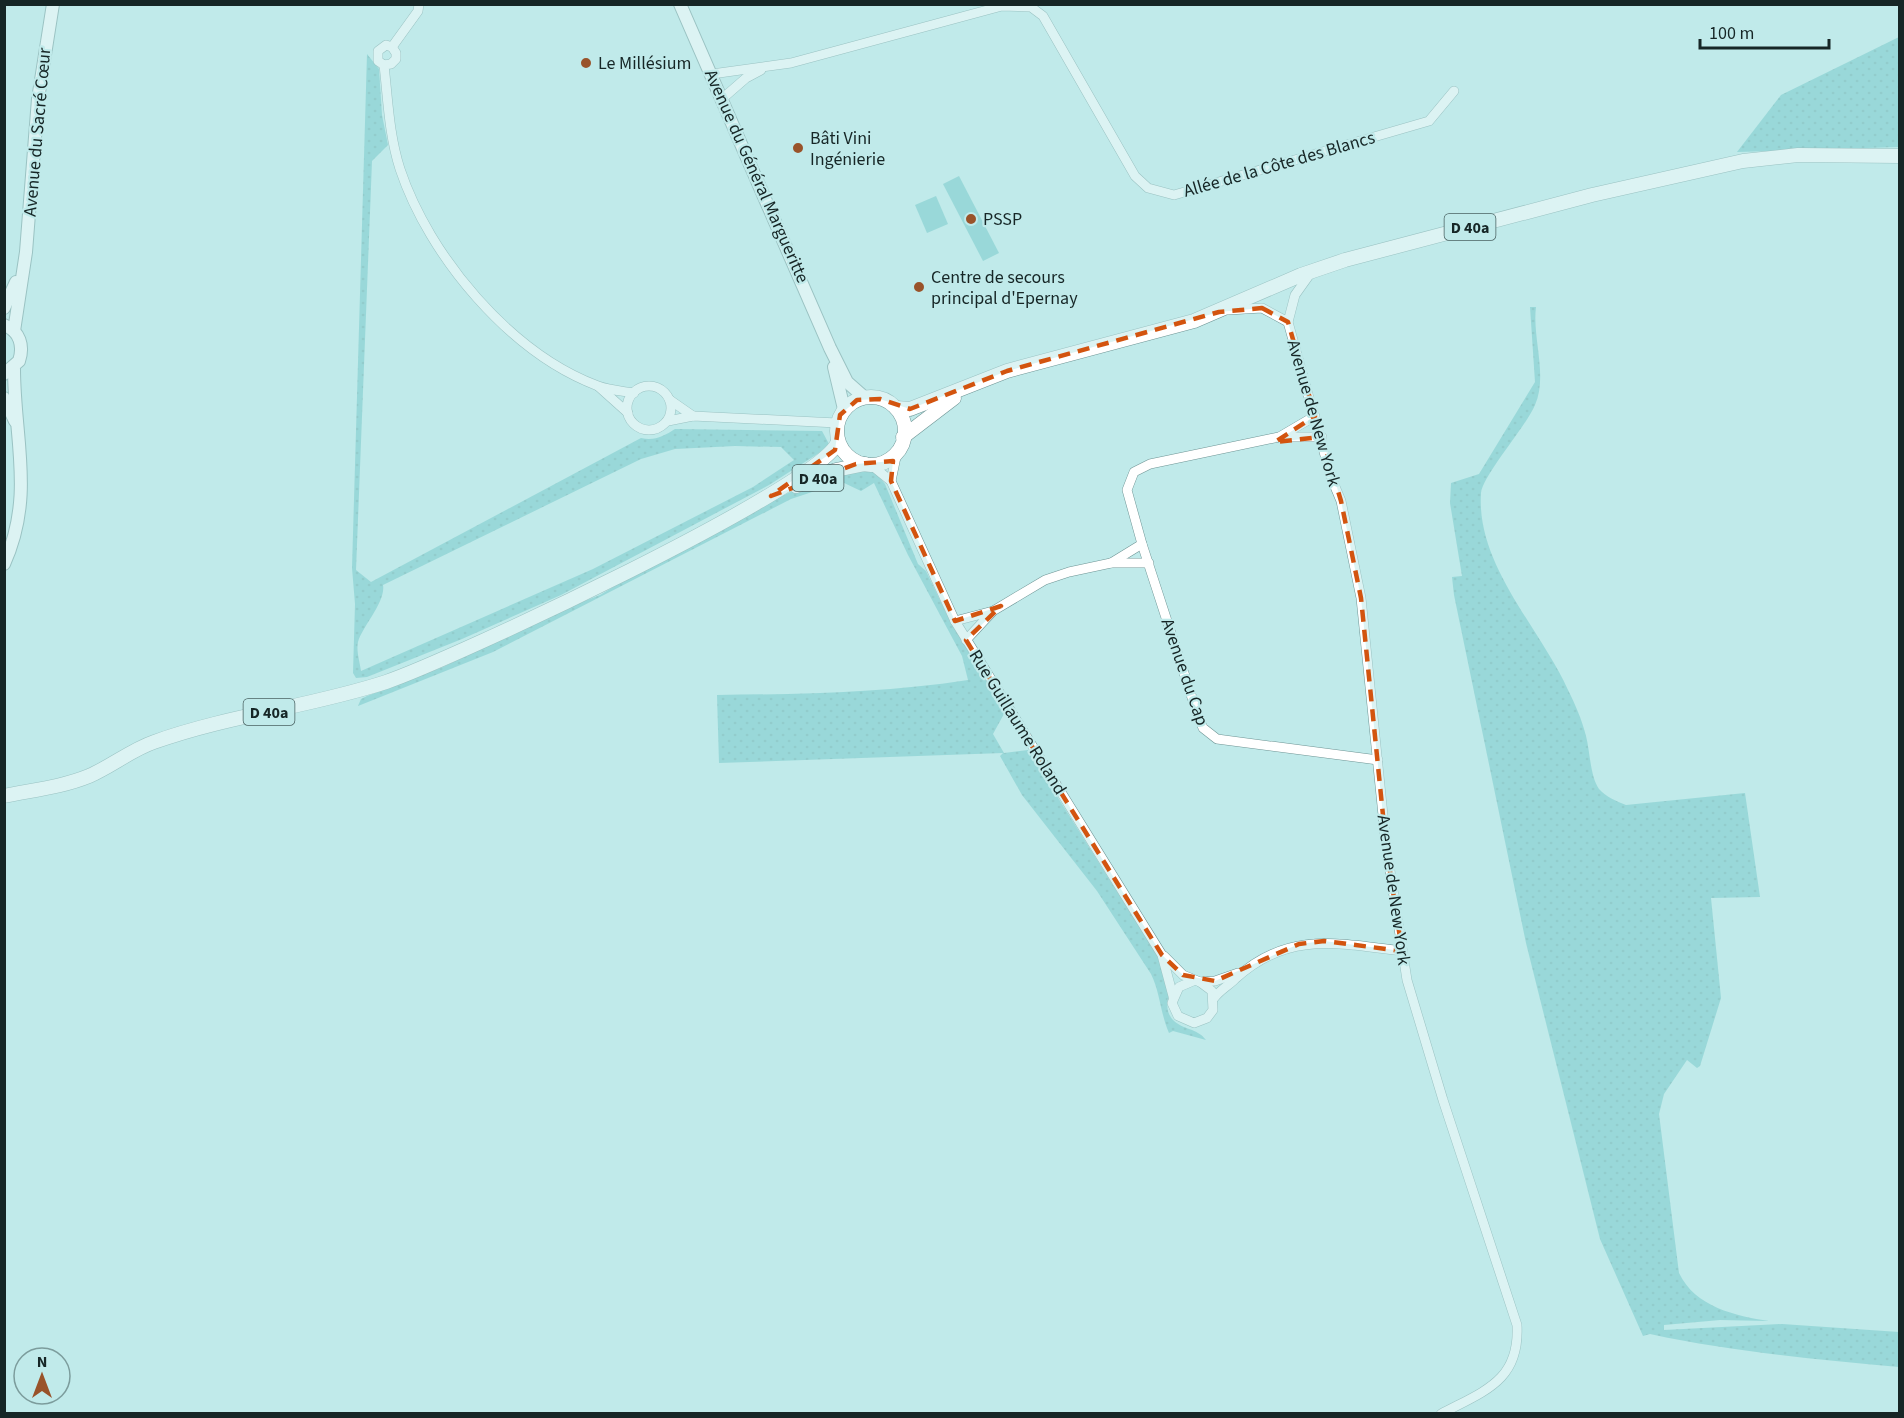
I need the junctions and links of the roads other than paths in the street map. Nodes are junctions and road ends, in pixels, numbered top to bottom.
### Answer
1 (680, 4) edge
2 (1032, 6) edge
3 (52, 8) edge
4 (418, 8) edge
5 (392, 47) junction
6 (384, 65) junction
7 (765, 67) junction
8 (712, 74) junction
9 (1454, 92) dead end
10 (723, 98) junction
11 (1899, 156) edge
12 (26, 252) junction
13 (1314, 270) junction
14 (4, 308) edge
15 (1219, 312) junction
16 (1288, 322) junction
17 (9, 328) edge
18 (830, 348) junction
19 (9, 372) edge
20 (599, 387) junction
21 (970, 387) junction
22 (634, 393) junction
23 (4, 398) edge
24 (864, 398) junction
25 (670, 400) junction
26 (896, 408) junction
27 (844, 409) junction
28 (627, 413) junction
29 (693, 416) junction
30 (1316, 416) junction
31 (668, 421) junction
32 (837, 423) junction
33 (18, 431) junction
34 (903, 437) junction
35 (1279, 437) junction
36 (1322, 437) junction
37 (838, 442) junction
38 (897, 452) junction
39 (867, 464) junction
40 (891, 481) junction
41 (771, 495) junction
42 (1142, 544) junction
43 (1111, 563) junction
44 (1149, 563) junction
45 (4, 564) edge
46 (993, 611) junction
47 (955, 621) junction
48 (966, 640) junction
49 (1378, 760) junction
50 (4, 790) edge
51 (33, 790) junction
52 (4, 796) edge
53 (1402, 951) junction
54 (1162, 955) junction
55 (1240, 972) junction
56 (1197, 982) junction
57 (1173, 996) junction
58 (1214, 998) junction
59 (1442, 1413) edge

1 - 8 main road, Avenue du Général Margueritte
2 - 7 street, Allée de la Côte des Blancs
2 - 9 street, Allée de la Côte des Blancs
3 - 12 main road, Avenue du Sacré Cœur
4 - 5 street
5 - 6 street
5 - 6 street
6 - 20 street
7 - 8 street, Allée de la Côte des Blancs
7 - 10 street, Allée de la Côte des Blancs
8 - 10 main road, Avenue du Général Margueritte
10 - 18 main road, Avenue du Général Margueritte
11 - 13 main road, D 40a
12 - 14 main road, Avenue du Sacré Cœur
12 - 17 main road, Avenue du Sacré Cœur
13 - 15 main road, D 40a
13 - 16 street
15 - 16 street
15 - 21 main road, D 40a
16 - 30 street, Avenue de New York
17 - 19 main road, Avenue du Sacré Cœur
18 - 24 main road, Avenue du Général Margueritte
18 - 27 main road, Avenue du Général Margueritte
19 - 33 main road, Avenue du Sacré Cœur
20 - 22 street
20 - 28 street
21 - 26 main road, D 40a
21 - 34 main road, D 40a
22 - 25 street
22 - 28 street
23 - 33 main road
24 - 26 main road
24 - 27 main road
25 - 29 street
25 - 31 street
26 - 34 main road
27 - 32 main road
28 - 31 street
29 - 31 street
29 - 32 street
30 - 35 street
30 - 36 street, Avenue de New York
32 - 37 main road
33 - 45 main road, Avenue du Sacré Cœur
34 - 38 main road
35 - 36 street
35 - 42 street, Avenue du Cap
36 - 49 street, Avenue de New York
37 - 39 main road
37 - 41 main road, D 40a
38 - 39 main road
38 - 40 street
39 - 40 street
39 - 41 main road, D 40a
40 - 47 street, Rue Guillaume Roland
41 - 51 main road, D 40a
42 - 43 street
42 - 44 street, Avenue du Cap
43 - 44 street
43 - 46 street
44 - 49 street, Avenue du Cap
46 - 47 street
46 - 48 street
47 - 48 street, Rue Guillaume Roland
48 - 54 street, Rue Guillaume Roland
49 - 53 street, Avenue de New York
50 - 51 main road, D 40a
51 - 52 main road, D 40a
53 - 55 street
53 - 59 street, Avenue de New York
54 - 56 street, Rue Guillaume Roland
54 - 57 street, Rue Guillaume Roland
55 - 56 street
55 - 58 street
56 - 57 street
56 - 58 street
57 - 58 street

